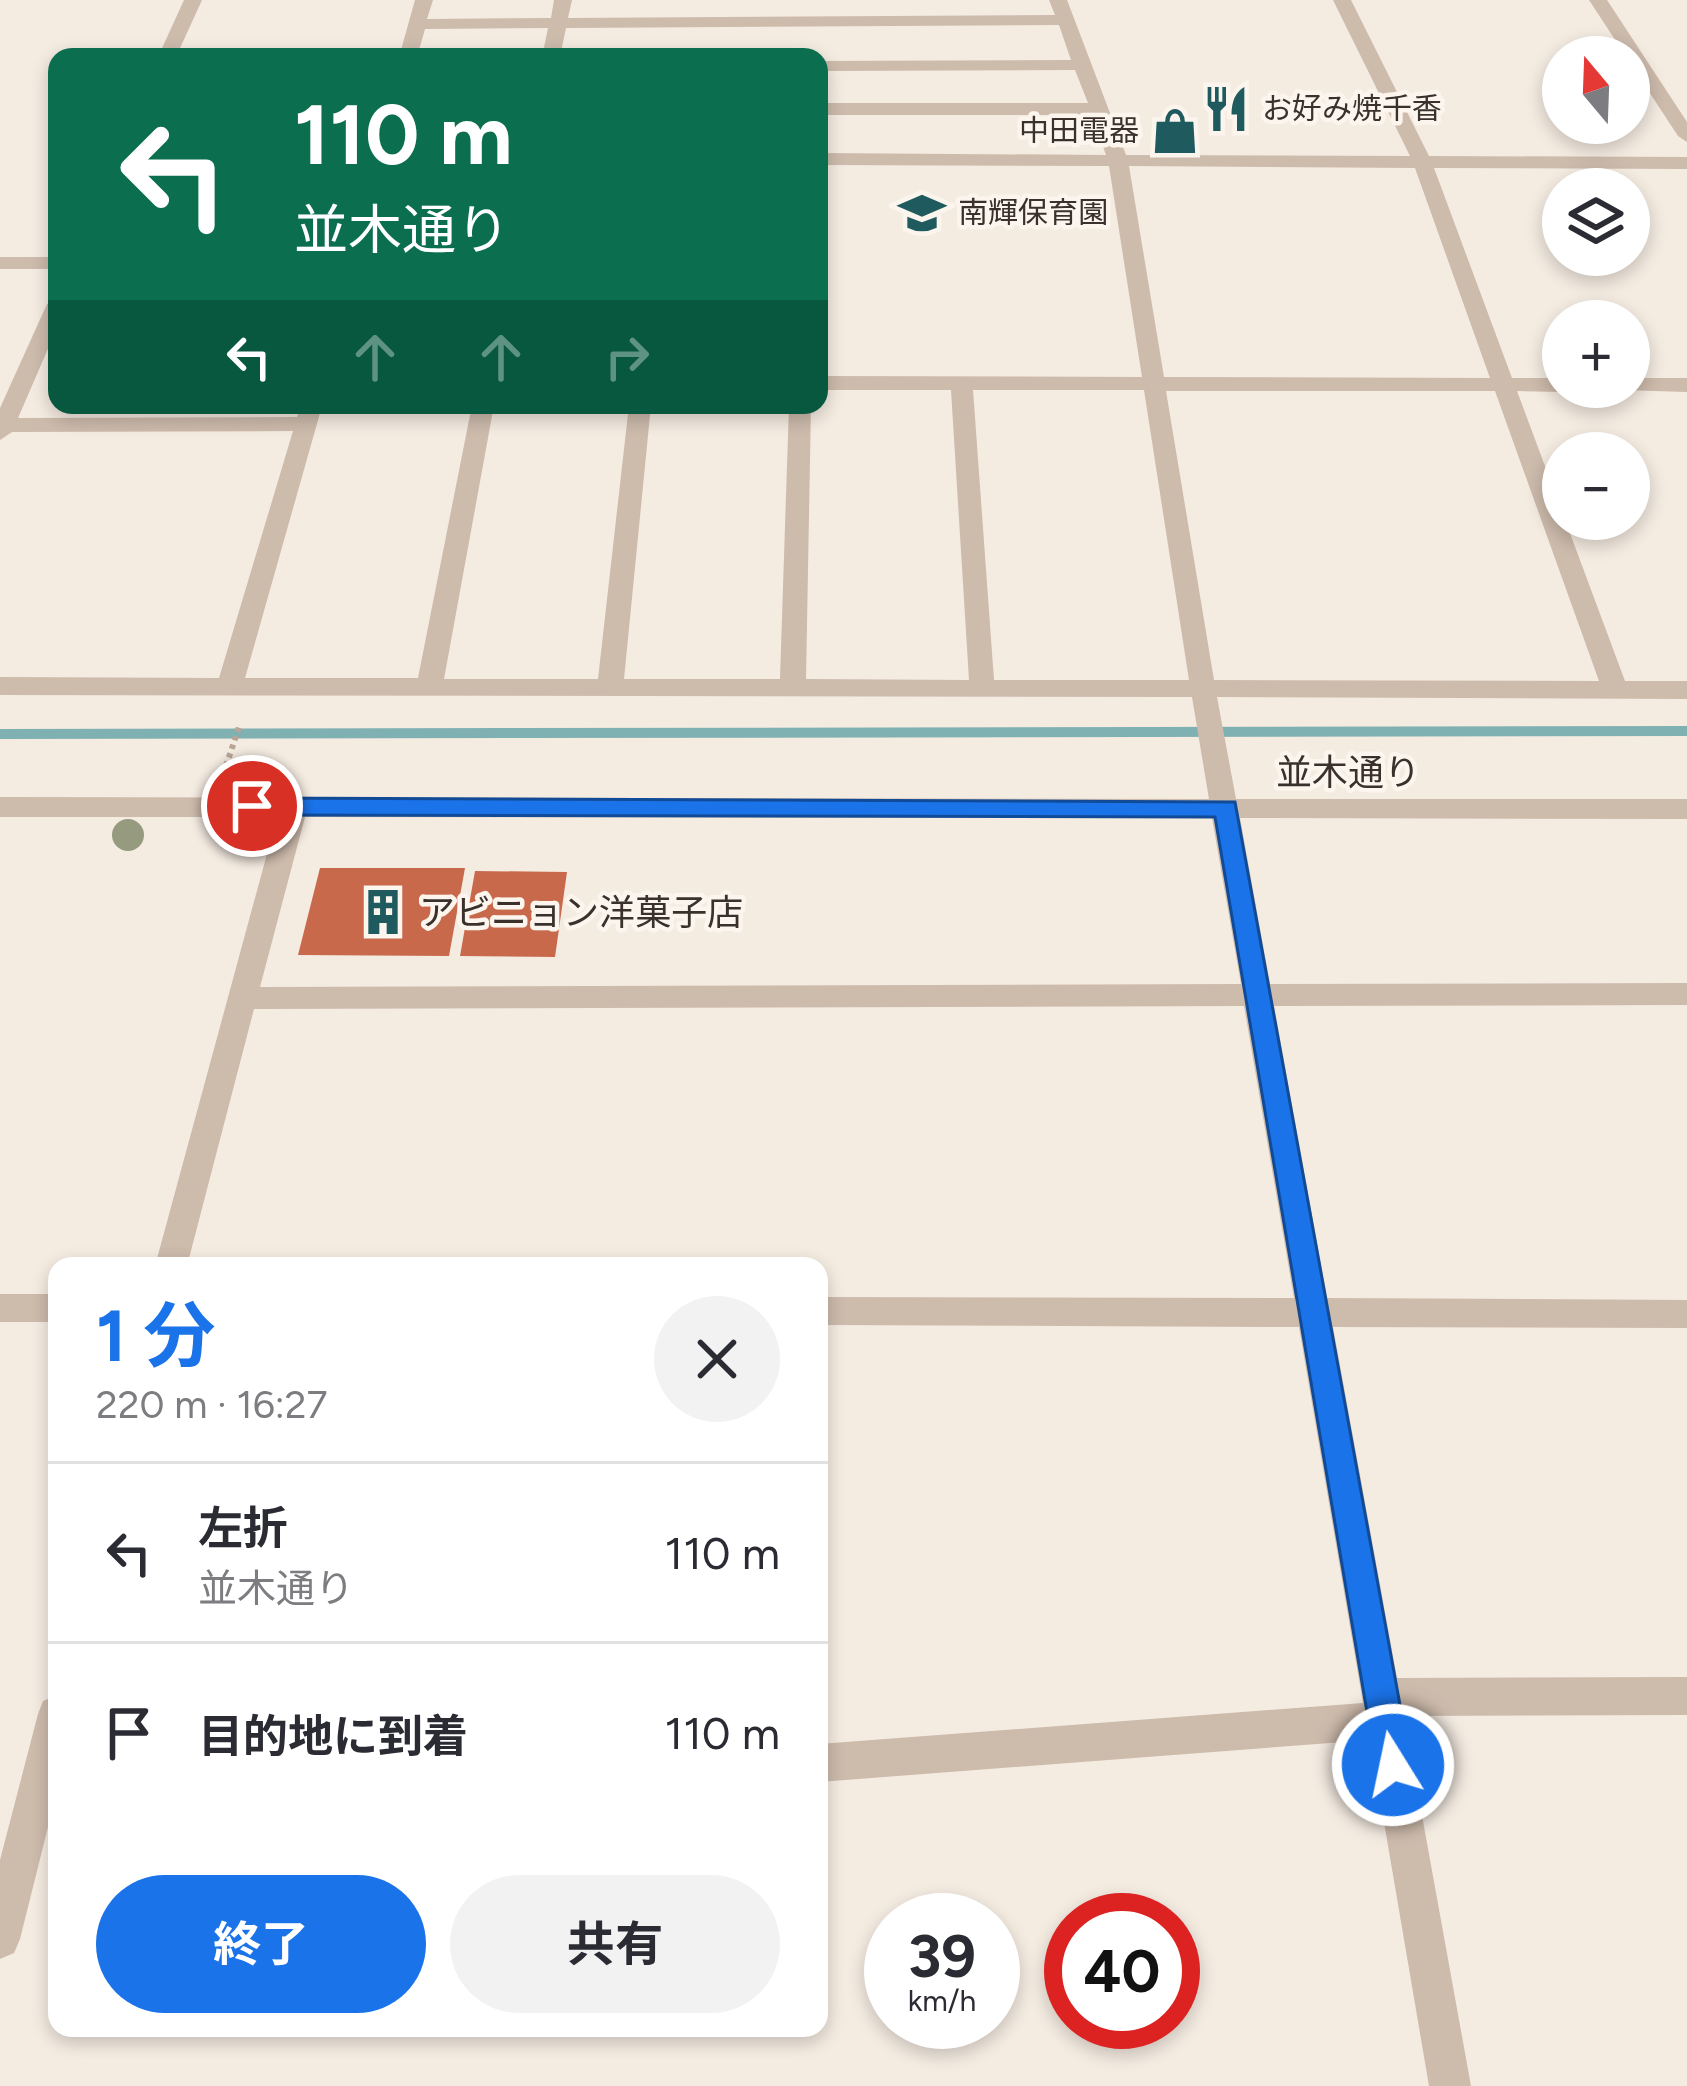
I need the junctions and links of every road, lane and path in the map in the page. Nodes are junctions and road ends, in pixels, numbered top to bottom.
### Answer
1 (193, 0) edge
2 (424, 0) edge
3 (563, 0) edge
4 (692, 0) edge
5 (1342, 0) edge
6 (1598, 0) edge
7 (1061, 10) edge
8 (689, 22) junction
9 (559, 23) junction
10 (417, 24) junction
11 (171, 48) edge
12 (410, 48) edge
13 (553, 48) edge
14 (1082, 65) junction
15 (828, 66) edge
16 (1099, 109) junction
17 (828, 110) edge
18 (1687, 136) edge
19 (828, 159) edge
20 (1118, 160) junction
21 (1423, 163) junction
22 (1687, 163) edge
23 (0, 263) edge
24 (48, 263) edge
25 (48, 324) edge
26 (828, 383) edge
27 (962, 383) junction
28 (1152, 384) junction
29 (1508, 386) junction
30 (1542, 386) edge
31 (1650, 386) edge
32 (1687, 386) edge
33 (309, 414) edge
34 (481, 414) edge
35 (639, 414) edge
36 (800, 414) edge
37 (1, 428) edge
38 (0, 686) edge
39 (229, 688) junction
40 (429, 688) junction
41 (610, 689) junction
42 (793, 689) junction
43 (982, 689) junction
44 (1615, 690) junction
45 (1687, 691) edge
46 (1206, 701) junction
47 (294, 806) junction
48 (0, 807) edge
49 (1226, 808) junction
50 (1687, 809) edge
51 (1258, 994) junction
52 (1687, 994) edge
53 (243, 998) junction
54 (173, 1257) edge
55 (0, 1308) edge
56 (48, 1308) edge
57 (828, 1311) edge
58 (1314, 1314) junction
59 (1687, 1314) edge
60 (1687, 1696) edge
61 (1383, 1708) junction
62 (828, 1762) edge
63 (48, 1783) edge
64 (43, 1822) edge
65 (0, 1940) edge
66 (1450, 2086) edge

1 - 11 street
2 - 10 street
3 - 9 street
4 - 8 street
5 - 21 street
6 - 18 street
7 - 8 street
7 - 14 street
8 - 9 street
9 - 10 street
9 - 13 street
10 - 12 street
14 - 15 street
14 - 16 street
16 - 17 street
16 - 20 street
19 - 20 street
20 - 21 street
20 - 28 street
21 - 22 street
21 - 29 street
23 - 24 street
25 - 37 street
26 - 27 street
27 - 28 street
27 - 43 street
28 - 29 street
28 - 46 street
29 - 30 street
29 - 44 street
31 - 32 street
33 - 37 street
33 - 39 street
34 - 40 street
35 - 41 street
36 - 42 street
38 - 39 street
39 - 40 street
40 - 41 street
41 - 42 street
42 - 43 street
43 - 46 street
44 - 45 street
44 - 46 street
46 - 49 street
47 - 48 street, 並木通り
47 - 49 street, 並木通り
47 - 53 street
49 - 50 street, 並木通り
49 - 51 street
51 - 52 street
51 - 53 street
51 - 58 street
53 - 54 street
55 - 56 street
57 - 58 street
58 - 59 street
58 - 61 street
60 - 61 street
61 - 62 street
61 - 66 street
63 - 64 street
64 - 65 street

